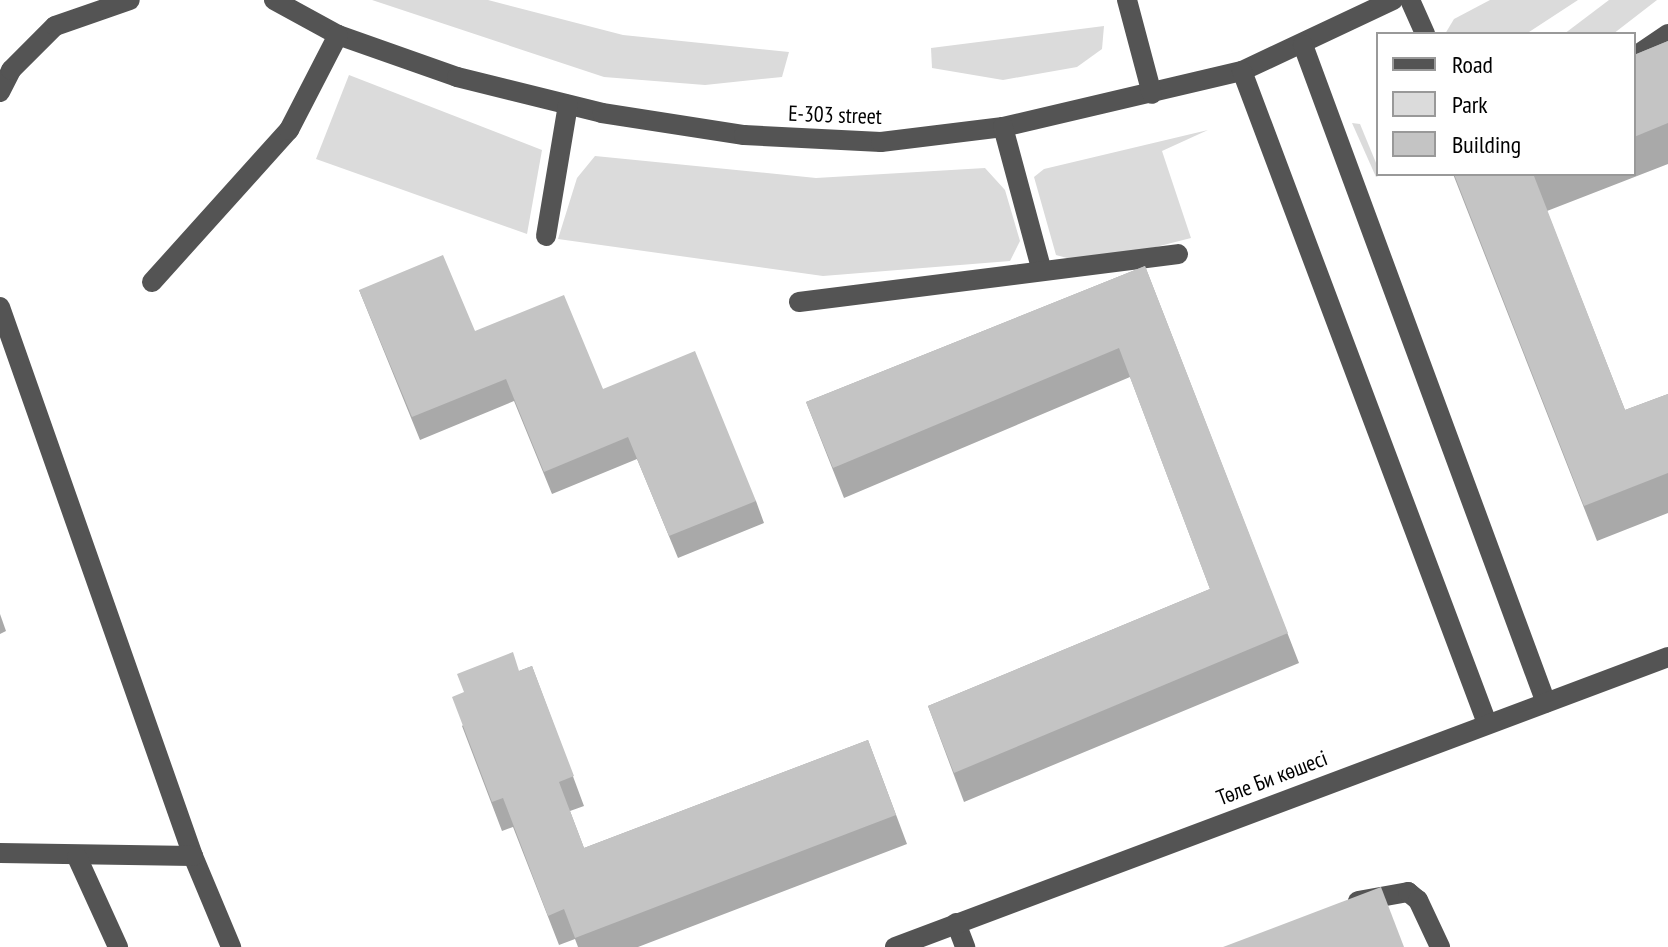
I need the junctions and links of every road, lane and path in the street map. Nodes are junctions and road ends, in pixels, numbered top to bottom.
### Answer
1 (130, 0) edge
2 (274, 0) edge
3 (1127, 0) edge
4 (1392, 0) edge
5 (1410, 0) edge
6 (310, 8) edge
7 (1424, 32) edge
8 (1668, 34) edge
9 (338, 35) junction
10 (1303, 45) junction
11 (1636, 56) edge
12 (1242, 71) junction
13 (0, 92) edge
14 (1152, 94) junction
15 (568, 105) junction
16 (1003, 127) junction
17 (546, 236) dead end
18 (1178, 254) dead end
19 (1041, 268) junction
20 (152, 282) dead end
21 (799, 302) dead end
22 (0, 307) edge
23 (1668, 657) edge
24 (1546, 703) junction
25 (1487, 723) junction
26 (0, 853) edge
27 (193, 856) junction
28 (77, 857) junction
29 (1344, 906) edge
30 (956, 923) junction
31 (118, 947) edge
32 (231, 947) edge
33 (895, 947) edge
34 (965, 947) edge
35 (1440, 947) edge

1 - 13 street
2 - 6 street, E-303 street
3 - 14 street
4 - 10 street, E-303 street
5 - 7 street
6 - 9 street, E-303 street
8 - 11 street
9 - 15 street, E-303 street
9 - 20 street
10 - 12 street, E-303 street
10 - 24 street
12 - 14 street, E-303 street
12 - 25 street
14 - 16 street, E-303 street
15 - 16 street, E-303 street
15 - 17 street
16 - 19 street
18 - 19 street
19 - 21 street
22 - 27 street
23 - 24 street, Төле Би көшесі
24 - 25 street, Төле Би көшесі
25 - 30 street, Төле Би көшесі
26 - 28 street
27 - 28 street
27 - 32 street
28 - 31 street
29 - 35 street
30 - 33 street, Төле Би көшесі
30 - 34 street

